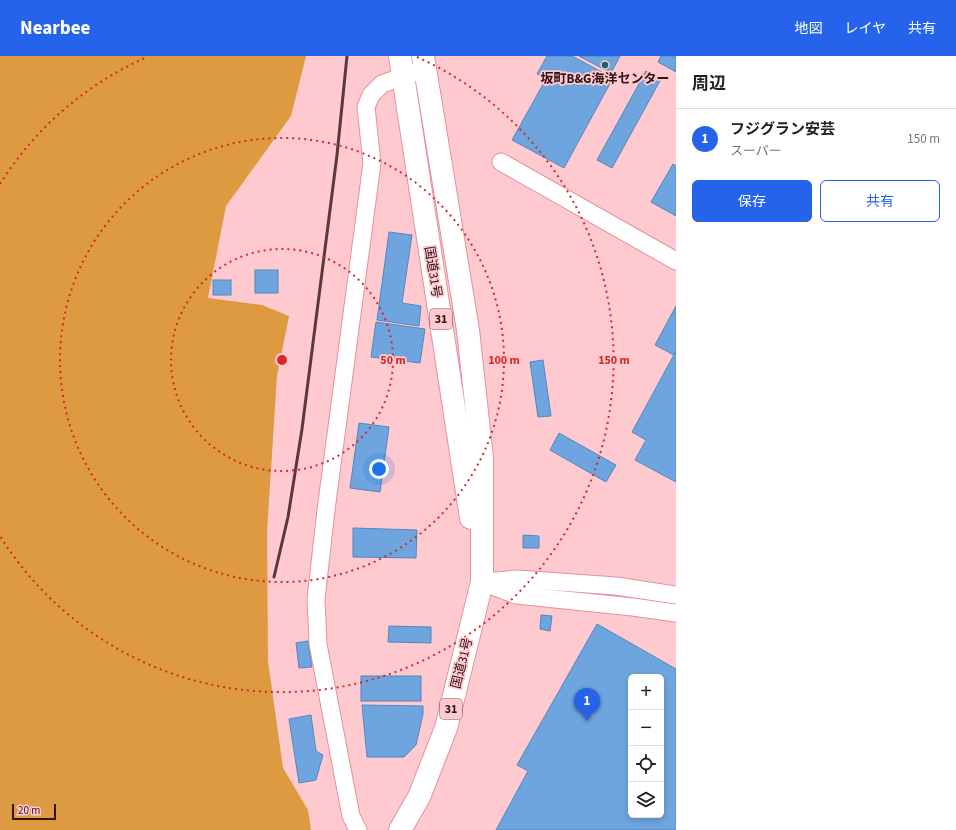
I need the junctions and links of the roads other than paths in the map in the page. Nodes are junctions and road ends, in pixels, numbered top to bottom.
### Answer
1 (424, 62) edge
2 (402, 66) edge
3 (500, 162) dead end
4 (676, 261) edge
5 (482, 582) junction
6 (676, 595) edge
7 (676, 613) edge
8 (358, 830) edge
9 (400, 830) edge

1 - 2 street
1 - 5 highway, 国道31号 / 31
2 - 5 highway, 国道31号 / 31
2 - 8 street
3 - 4 street
5 - 6 street
5 - 7 street
5 - 9 highway, 国道31号 / 31

